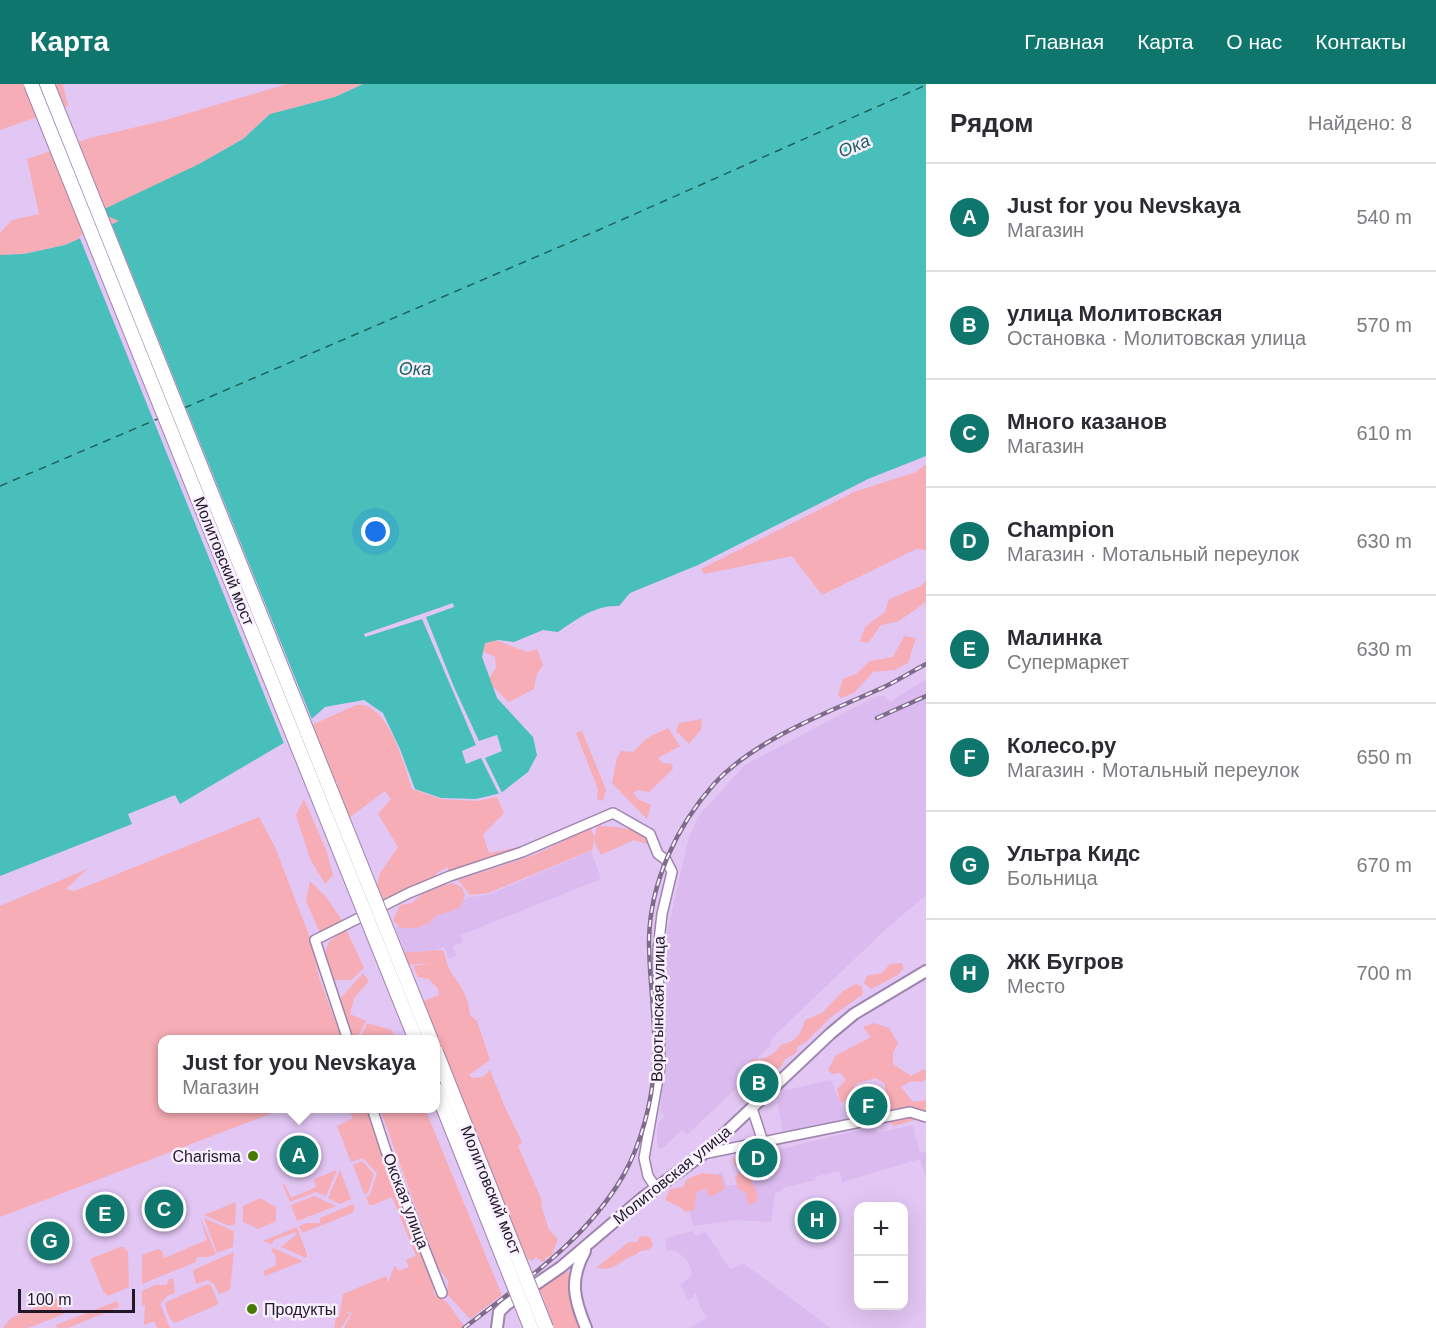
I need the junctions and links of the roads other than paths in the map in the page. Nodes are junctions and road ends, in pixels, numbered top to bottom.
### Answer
1 (31, 84) edge
2 (47, 84) edge
3 (926, 971) edge
4 (346, 1035) edge
5 (414, 1035) edge
6 (428, 1035) edge
7 (440, 1064) edge
8 (440, 1101) edge
9 (752, 1108) junction
10 (374, 1113) edge
11 (926, 1117) edge
12 (763, 1142) junction
13 (703, 1154) junction
14 (656, 1188) junction
15 (588, 1245) junction
16 (561, 1267) junction
17 (574, 1274) junction
18 (442, 1293) dead end
19 (497, 1328) edge
20 (531, 1328) edge
21 (546, 1328) edge
22 (586, 1328) edge

1 - 5 main road, Молитовский мост, bridge
2 - 6 main road, Молитовский мост, bridge
3 - 9 street, Молитовская улица
4 - 14 street, Воротынская улица
7 - 21 main road, Молитовский мост, bridge
8 - 20 main road, Молитовский мост, bridge
9 - 12 street
9 - 13 street, Молитовская улица
10 - 18 street, Окская улица
11 - 12 street
12 - 13 street
13 - 14 street, Молитовская улица
14 - 15 street, Молитовская улица
15 - 16 street, Молитовская улица
15 - 17 street
16 - 17 street
16 - 19 street, Молитовская улица
17 - 22 street

